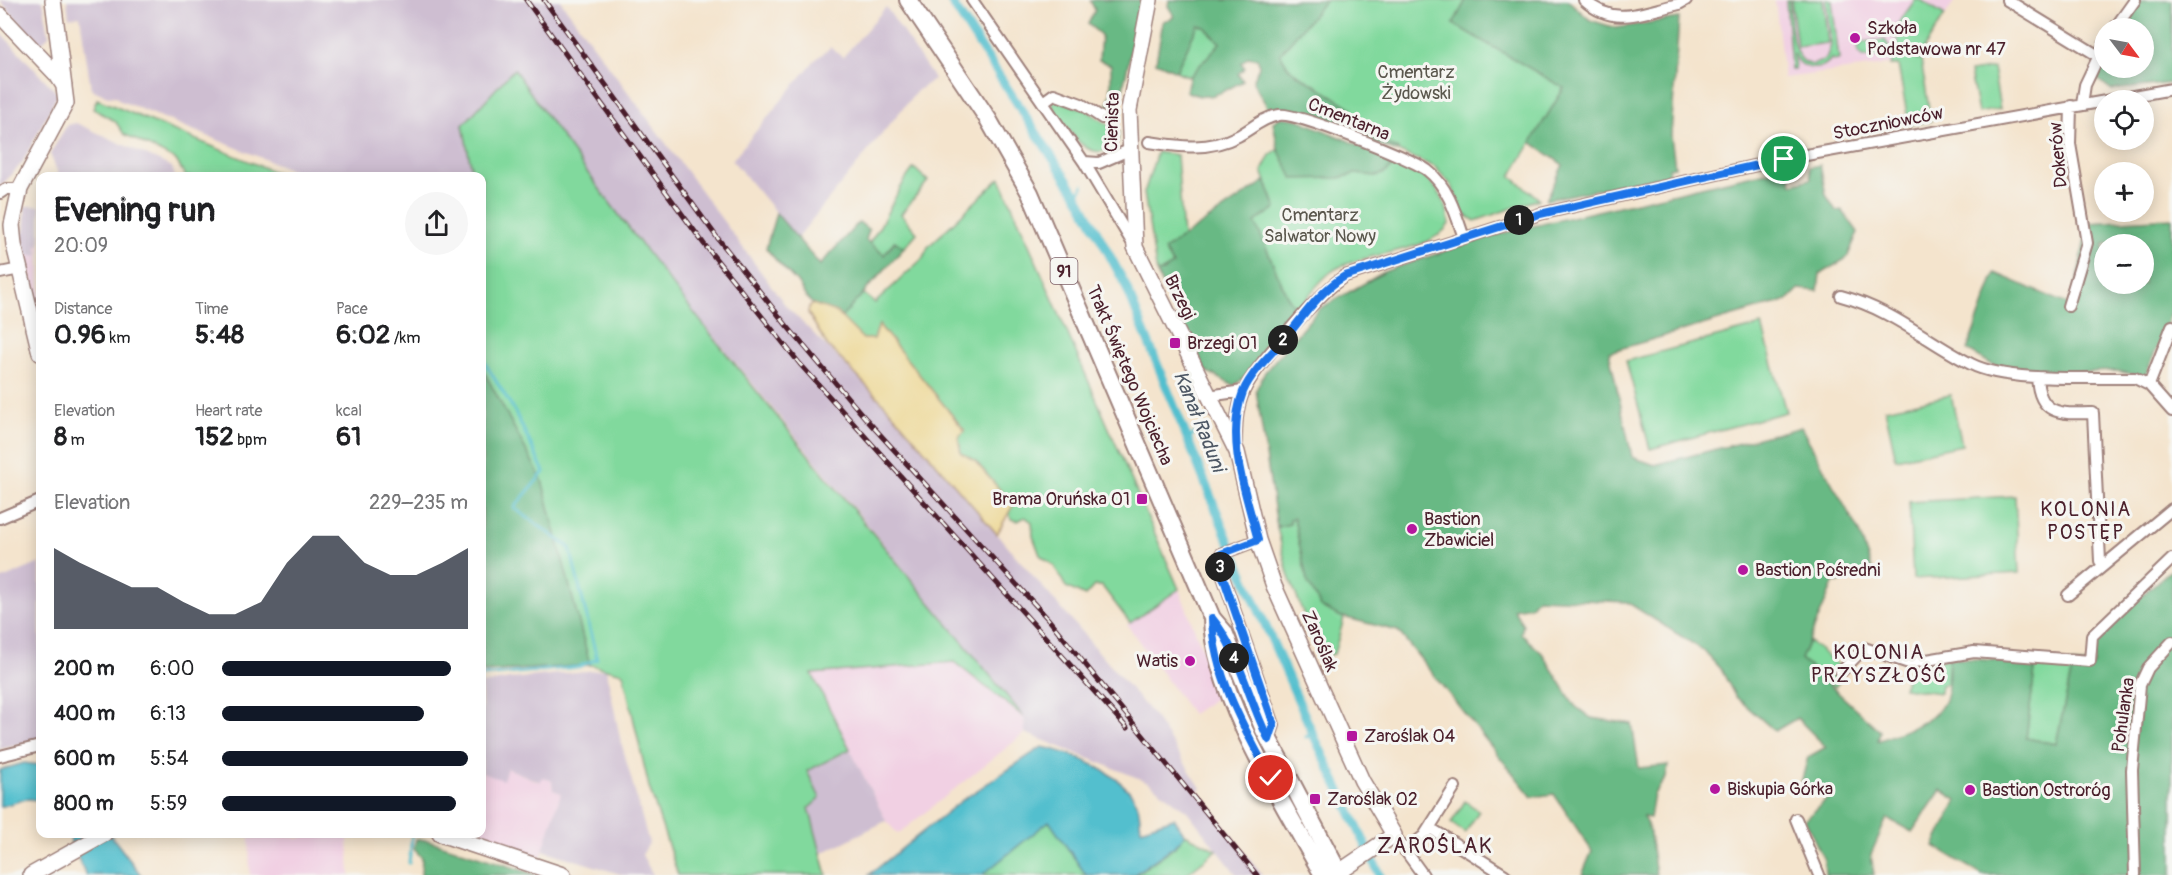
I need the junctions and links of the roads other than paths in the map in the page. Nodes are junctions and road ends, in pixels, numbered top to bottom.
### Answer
1 (53, 0) edge
2 (908, 0) edge
3 (972, 0) edge
4 (1150, 0) edge
5 (1584, 0) edge
6 (1686, 0) edge
7 (2007, 0) edge
8 (2134, 0) edge
9 (0, 15) edge
10 (2122, 18) edge
11 (2094, 54) edge
12 (2094, 63) edge
13 (2172, 89) edge
14 (66, 90) junction
15 (1043, 102) junction
16 (2077, 105) junction
17 (1102, 118) dead end
18 (1149, 142) dead end
19 (1129, 150) junction
20 (1084, 162) junction
21 (20, 189) junction
22 (0, 193) edge
23 (1464, 238) junction
24 (1135, 247) junction
25 (20, 269) junction
26 (0, 273) edge
27 (1841, 296) dead end
28 (2068, 306) dead end
29 (2172, 326) edge
30 (36, 336) edge
31 (2037, 377) junction
32 (2149, 385) junction
33 (1243, 391) junction
34 (1208, 396) junction
35 (2172, 411) edge
36 (1237, 452) junction
37 (36, 503) edge
38 (2172, 509) edge
39 (0, 518) edge
40 (1258, 540) junction
41 (2172, 559) edge
42 (2104, 565) junction
43 (2068, 595) dead end
44 (1212, 618) junction
45 (2172, 642) edge
46 (1841, 672) dead end
47 (1269, 740) junction
48 (36, 747) edge
49 (0, 756) edge
50 (1455, 787) dead end
51 (1796, 819) dead end
52 (1430, 828) junction
53 (97, 838) edge
54 (452, 838) edge
55 (1388, 840) junction
56 (1405, 851) junction
57 (1335, 874) edge
58 (31, 875) edge
59 (563, 875) edge
60 (1423, 875) edge
61 (1504, 875) edge
62 (1819, 875) edge
63 (2135, 875) edge

1 - 14 street
2 - 44 main road, Trakt Świętego Wojciecha / 91
3 - 15 street, Brzegi
4 - 19 street, Cienista
5 - 6 street
7 - 11 street
8 - 10 street
9 - 14 street
12 - 16 street, Dokerów
13 - 16 street, Stoczniowców
14 - 21 street
15 - 17 street
15 - 20 street, Brzegi
16 - 23 street, Stoczniowców
16 - 28 street, Dokerów
18 - 23 street, Cmentarna
19 - 20 street
19 - 24 street, Cienista
20 - 24 street, Brzegi
21 - 22 street
21 - 25 street
23 - 33 street, Stoczniowców
24 - 34 street, Brzegi
25 - 26 street
25 - 30 street
27 - 31 street
29 - 32 street
31 - 32 street
31 - 42 street
32 - 35 street
33 - 34 street
33 - 36 street, Stoczniowców
34 - 36 street, Brzegi
36 - 40 street, Zaroślak
37 - 39 street
38 - 42 street
40 - 47 street, Trakt Świętego Wojciecha
40 - 55 street, Zaroślak
41 - 46 street
42 - 43 street
44 - 47 main road, Trakt Świętego Wojciecha / 91
44 - 57 main road, Trakt Świętego Wojciecha
45 - 63 street, Pohulanka
47 - 57 main road, Trakt Świętego Wojciecha / 91
48 - 49 street
50 - 52 street
51 - 62 street
52 - 56 street
52 - 61 street
53 - 58 street
54 - 59 street
55 - 56 street, Zaroślak
55 - 57 street
56 - 60 street, Zaroślak

